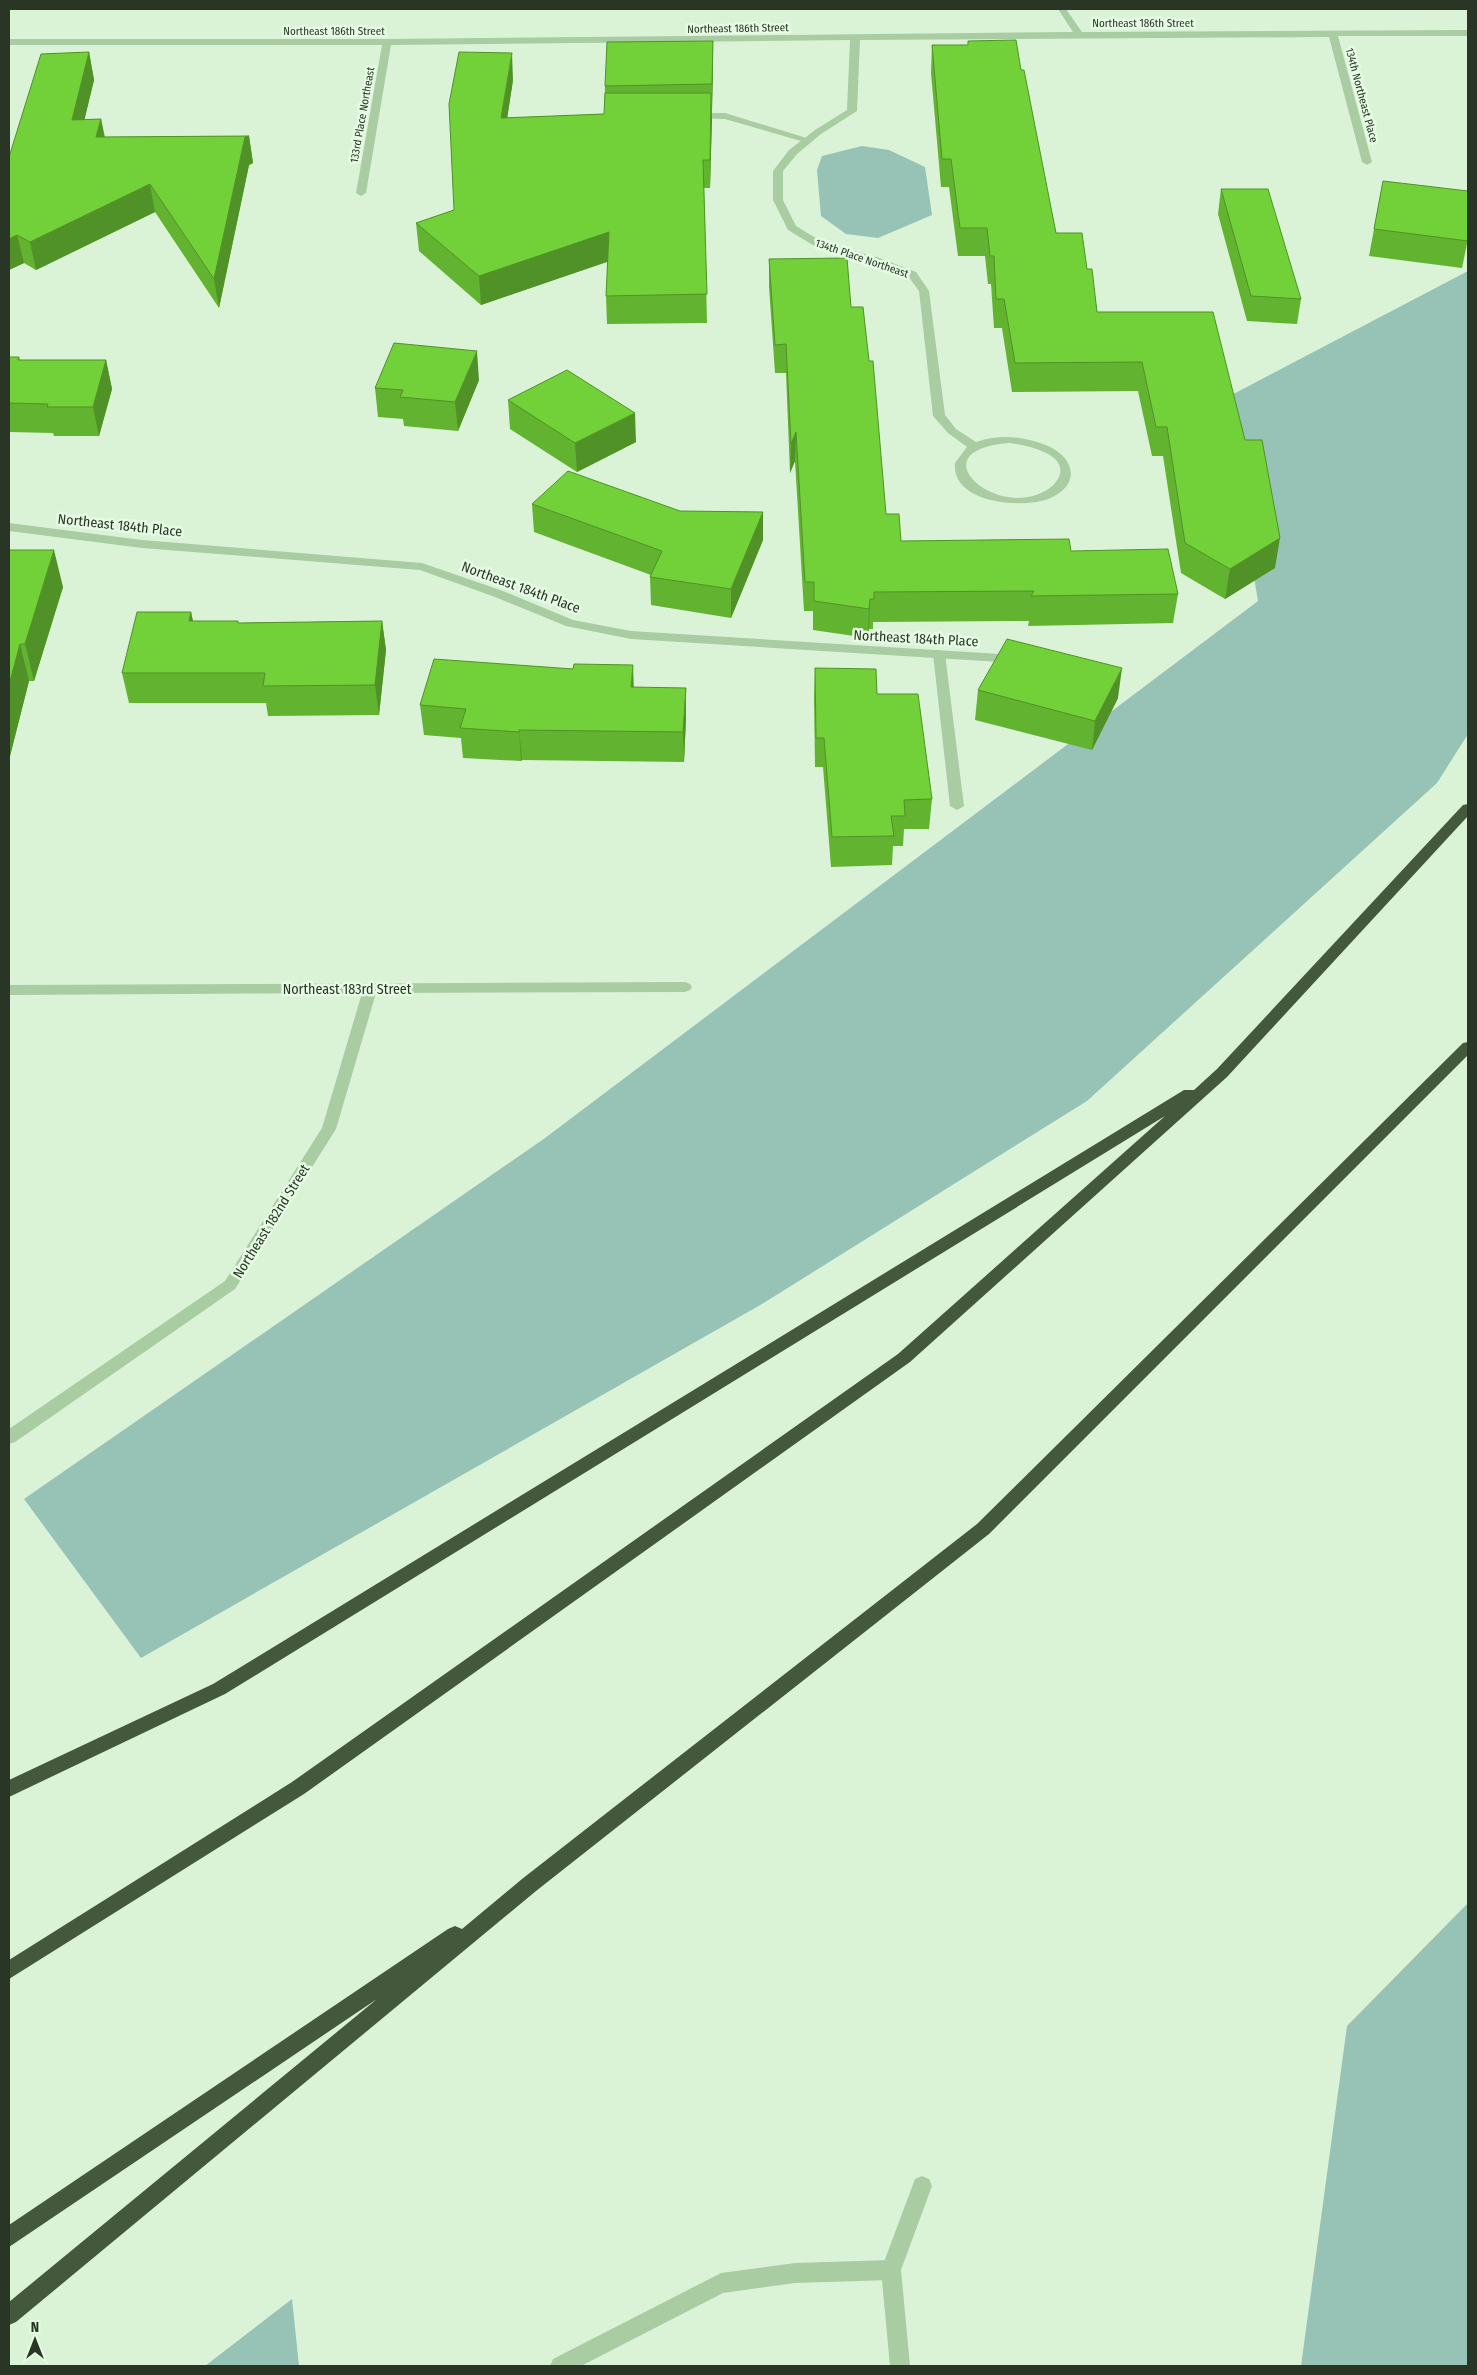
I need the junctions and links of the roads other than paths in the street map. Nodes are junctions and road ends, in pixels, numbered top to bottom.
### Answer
1 (1062, 9) edge
2 (1468, 33) edge
3 (1333, 34) junction
4 (1079, 35) junction
5 (855, 38) junction
6 (9, 42) edge
7 (387, 42) junction
8 (686, 116) edge
9 (808, 140) junction
10 (1367, 162) dead end
11 (361, 193) dead end
12 (976, 447) junction
13 (9, 527) edge
14 (939, 654) junction
15 (1026, 659) edge
16 (957, 806) dead end
17 (1468, 808) edge
18 (685, 987) dead end
19 (370, 989) junction
20 (9, 990) edge
21 (1468, 1047) edge
22 (1222, 1073) junction
23 (9, 1437) edge
24 (9, 1788) edge
25 (529, 1885) junction
26 (9, 1970) edge
27 (922, 2186) dead end
28 (9, 2237) edge
29 (891, 2270) junction
30 (9, 2315) edge
31 (560, 2366) edge
32 (900, 2366) edge

1 - 4 street
2 - 3 street, Northeast 186th Street
3 - 4 street, Northeast 186th Street
3 - 10 street, 134th Northeast Place
4 - 5 street, Northeast 186th Street
5 - 7 street, Northeast 186th Street
5 - 9 street, 134th Place Northeast
6 - 7 street, Northeast 186th Street
7 - 11 street, 133rd Place Northeast
8 - 9 street
9 - 12 street, 134th Place Northeast
12 - 12 street
13 - 14 street, Northeast 184th Place
14 - 15 street, Northeast 184th Place
14 - 16 street
17 - 22 highway
18 - 19 street, Northeast 183rd Street
19 - 20 street, Northeast 183rd Street
19 - 23 street, Northeast 182nd Street
21 - 25 highway
22 - 24 highway
22 - 26 highway
25 - 28 highway
25 - 30 highway
27 - 29 street
29 - 31 street
29 - 32 street

